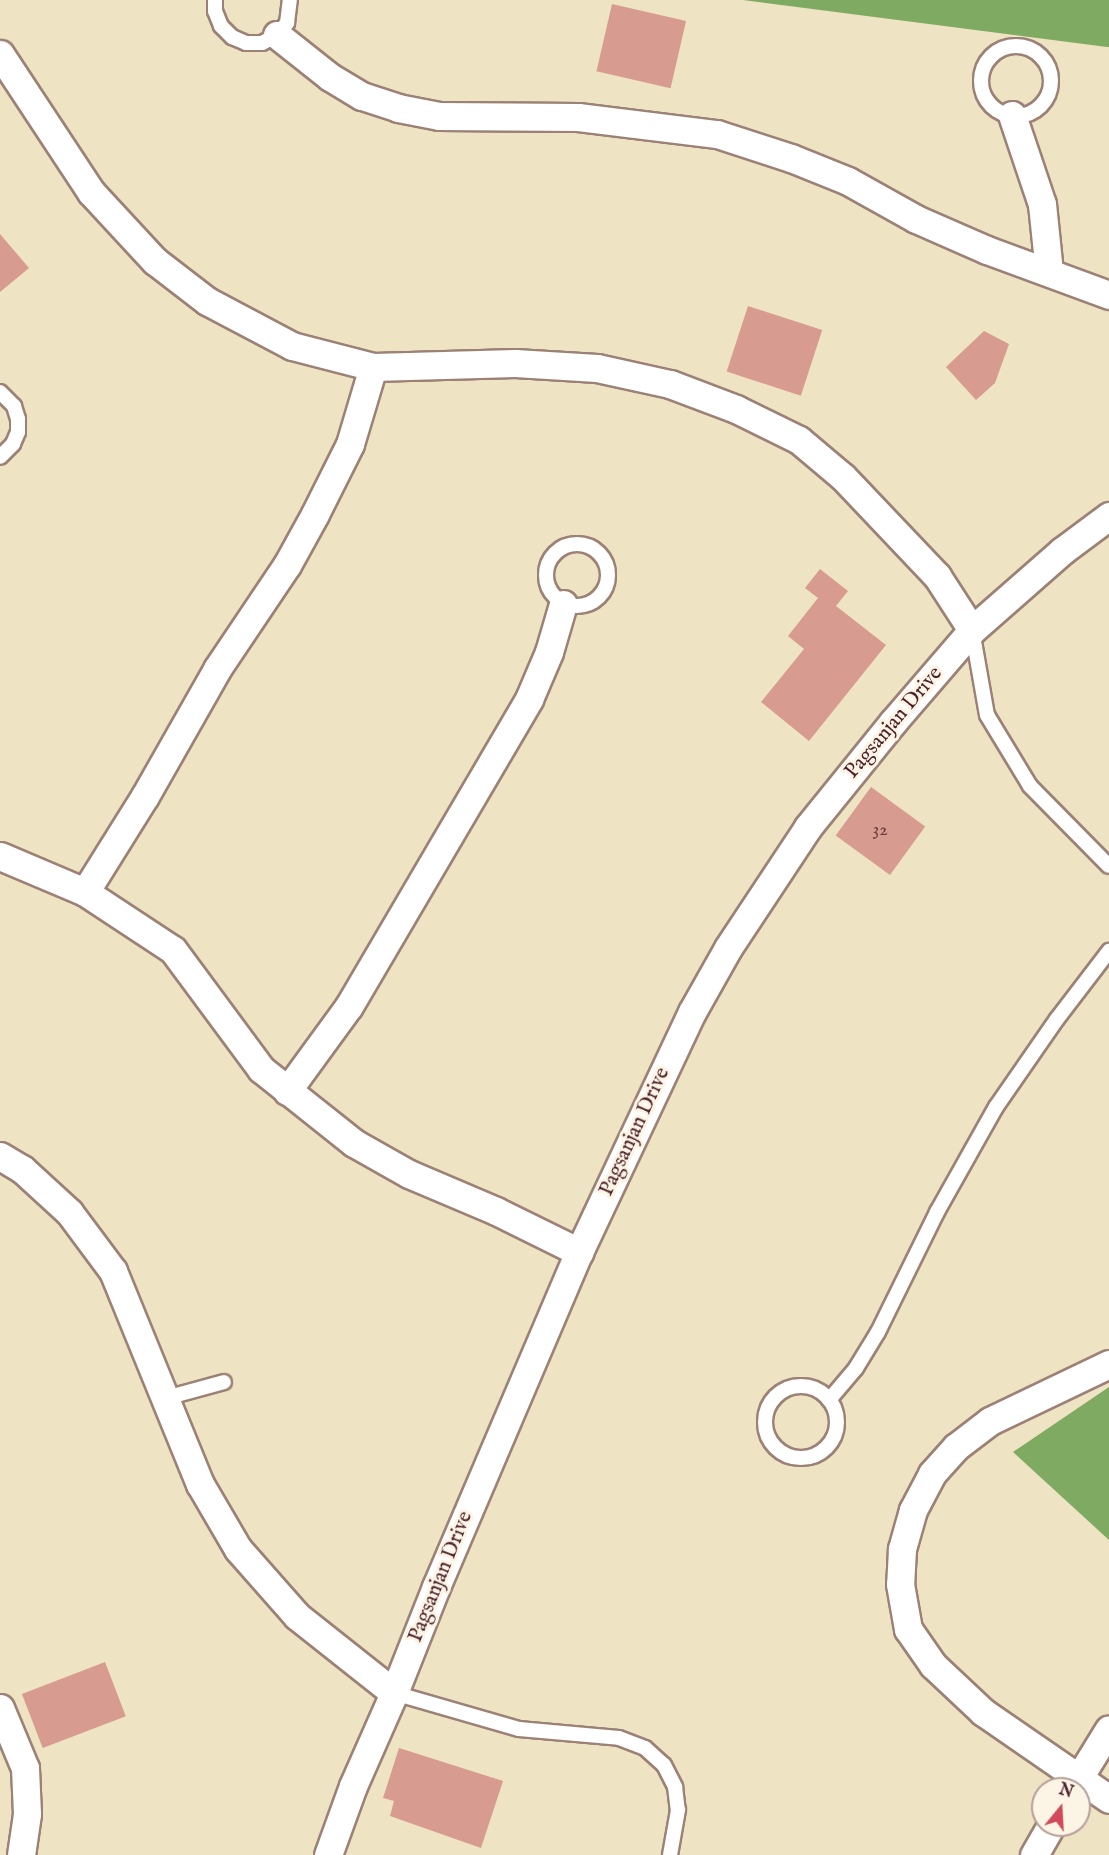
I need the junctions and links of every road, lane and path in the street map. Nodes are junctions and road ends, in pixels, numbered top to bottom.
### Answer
1 (215, 0) edge
2 (290, 0) edge
3 (277, 36) junction
4 (0, 54) edge
5 (1012, 115) junction
6 (1049, 272) junction
7 (1109, 295) edge
8 (374, 367) junction
9 (0, 393) edge
10 (0, 457) edge
11 (1109, 516) edge
12 (563, 604) junction
13 (972, 630) junction
14 (0, 856) edge
15 (1109, 866) edge
16 (86, 892) junction
17 (1109, 951) edge
18 (287, 1091) junction
19 (0, 1156) edge
20 (579, 1252) junction
21 (1109, 1364) edge
22 (224, 1382) dead end
23 (166, 1398) junction
24 (829, 1400) junction
25 (394, 1693) junction
26 (0, 1708) edge
27 (1109, 1729) edge
28 (1069, 1777) edge
29 (1079, 1777) edge
30 (1091, 1791) edge
31 (1109, 1799) edge
32 (1044, 1837) edge
33 (21, 1855) edge
34 (328, 1855) edge
35 (670, 1855) edge
36 (1034, 1855) edge

1 - 3 lane
2 - 3 lane
3 - 6 street
4 - 8 street
5 - 5 lane
5 - 6 street
6 - 7 street
8 - 13 street
8 - 16 street
9 - 10 lane
11 - 13 street, Pagsanjan Drive
12 - 12 lane
12 - 18 street
13 - 15 lane
13 - 20 street, Pagsanjan Drive
14 - 16 street
16 - 18 street
17 - 24 lane
18 - 20 street
19 - 23 street
20 - 25 street, Pagsanjan Drive
21 - 28 street
22 - 23 lane
23 - 25 street
24 - 24 lane
25 - 34 street, Pagsanjan Drive
25 - 35 lane
26 - 33 street
27 - 29 street
30 - 31 street
32 - 36 street

